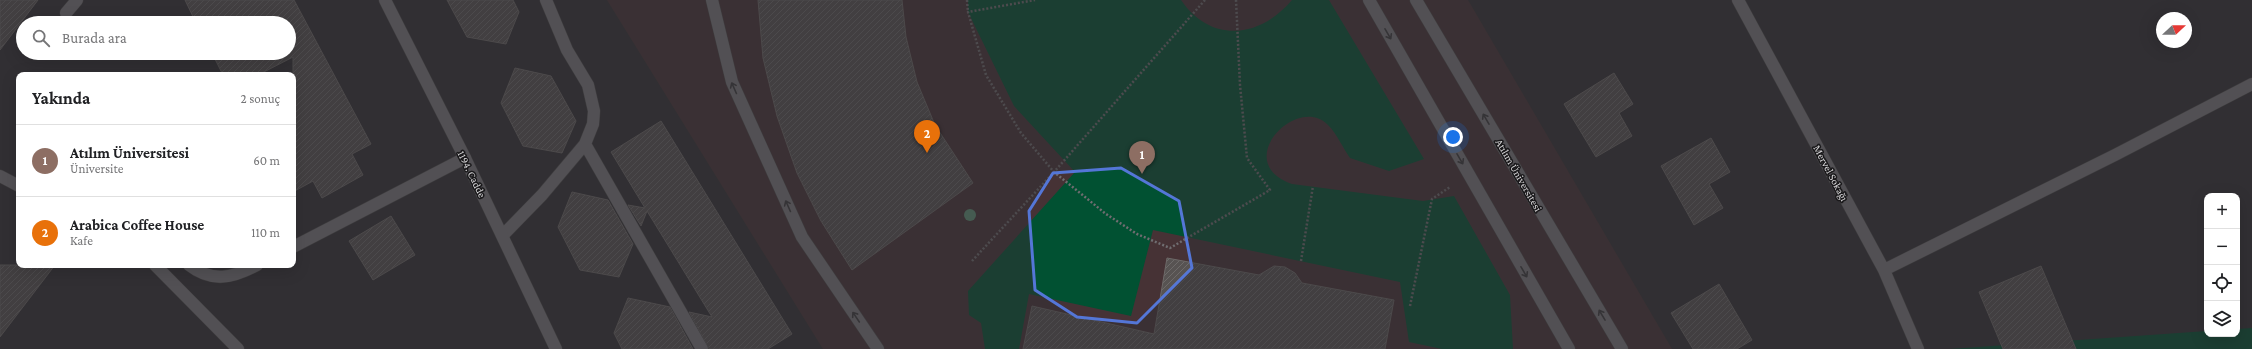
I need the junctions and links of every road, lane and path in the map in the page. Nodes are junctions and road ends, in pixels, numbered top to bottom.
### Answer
1 (77, 0) edge
2 (385, 0) edge
3 (546, 0) edge
4 (712, 0) edge
5 (967, 0) edge
6 (1035, 0) edge
7 (1205, 0) edge
8 (1236, 0) edge
9 (1369, 0) edge
10 (1416, 0) edge
11 (1738, 0) edge
12 (968, 12) junction
13 (66, 14) dead end
14 (2252, 84) edge
15 (585, 144) junction
16 (465, 158) junction
17 (1054, 172) junction
18 (0, 176) edge
19 (16, 184) edge
20 (1313, 186) dead end
21 (1452, 186) dead end
22 (503, 235) junction
23 (296, 245) edge
24 (972, 261) dead end
25 (1301, 262) dead end
26 (158, 268) edge
27 (193, 268) edge
28 (251, 268) edge
29 (1884, 270) junction
30 (1410, 306) dead end
31 (238, 349) edge
32 (556, 349) edge
33 (702, 349) edge
34 (878, 349) edge
35 (1569, 349) edge
36 (1622, 349) edge
37 (1918, 349) edge

1 - 13 street
2 - 16 street, 1194. Cadde
3 - 15 street
34 -> 4 street
5 - 12 path
6 - 12 path
7 - 17 path
8 - 17 path
9 -> 35 street
36 -> 10 street, Atılım Üniversitesi
11 - 29 street, Mervel Sokağı
12 - 17 path
14 - 29 street
15 - 22 street
15 - 33 street
16 - 22 street, 1194. Cadde
16 - 23 street
17 - 24 path
18 - 19 street
20 - 25 path
21 - 30 path
22 - 32 street, 1194. Cadde
26 - 31 street
27 - 28 street
29 - 37 street, Mervel Sokağı

